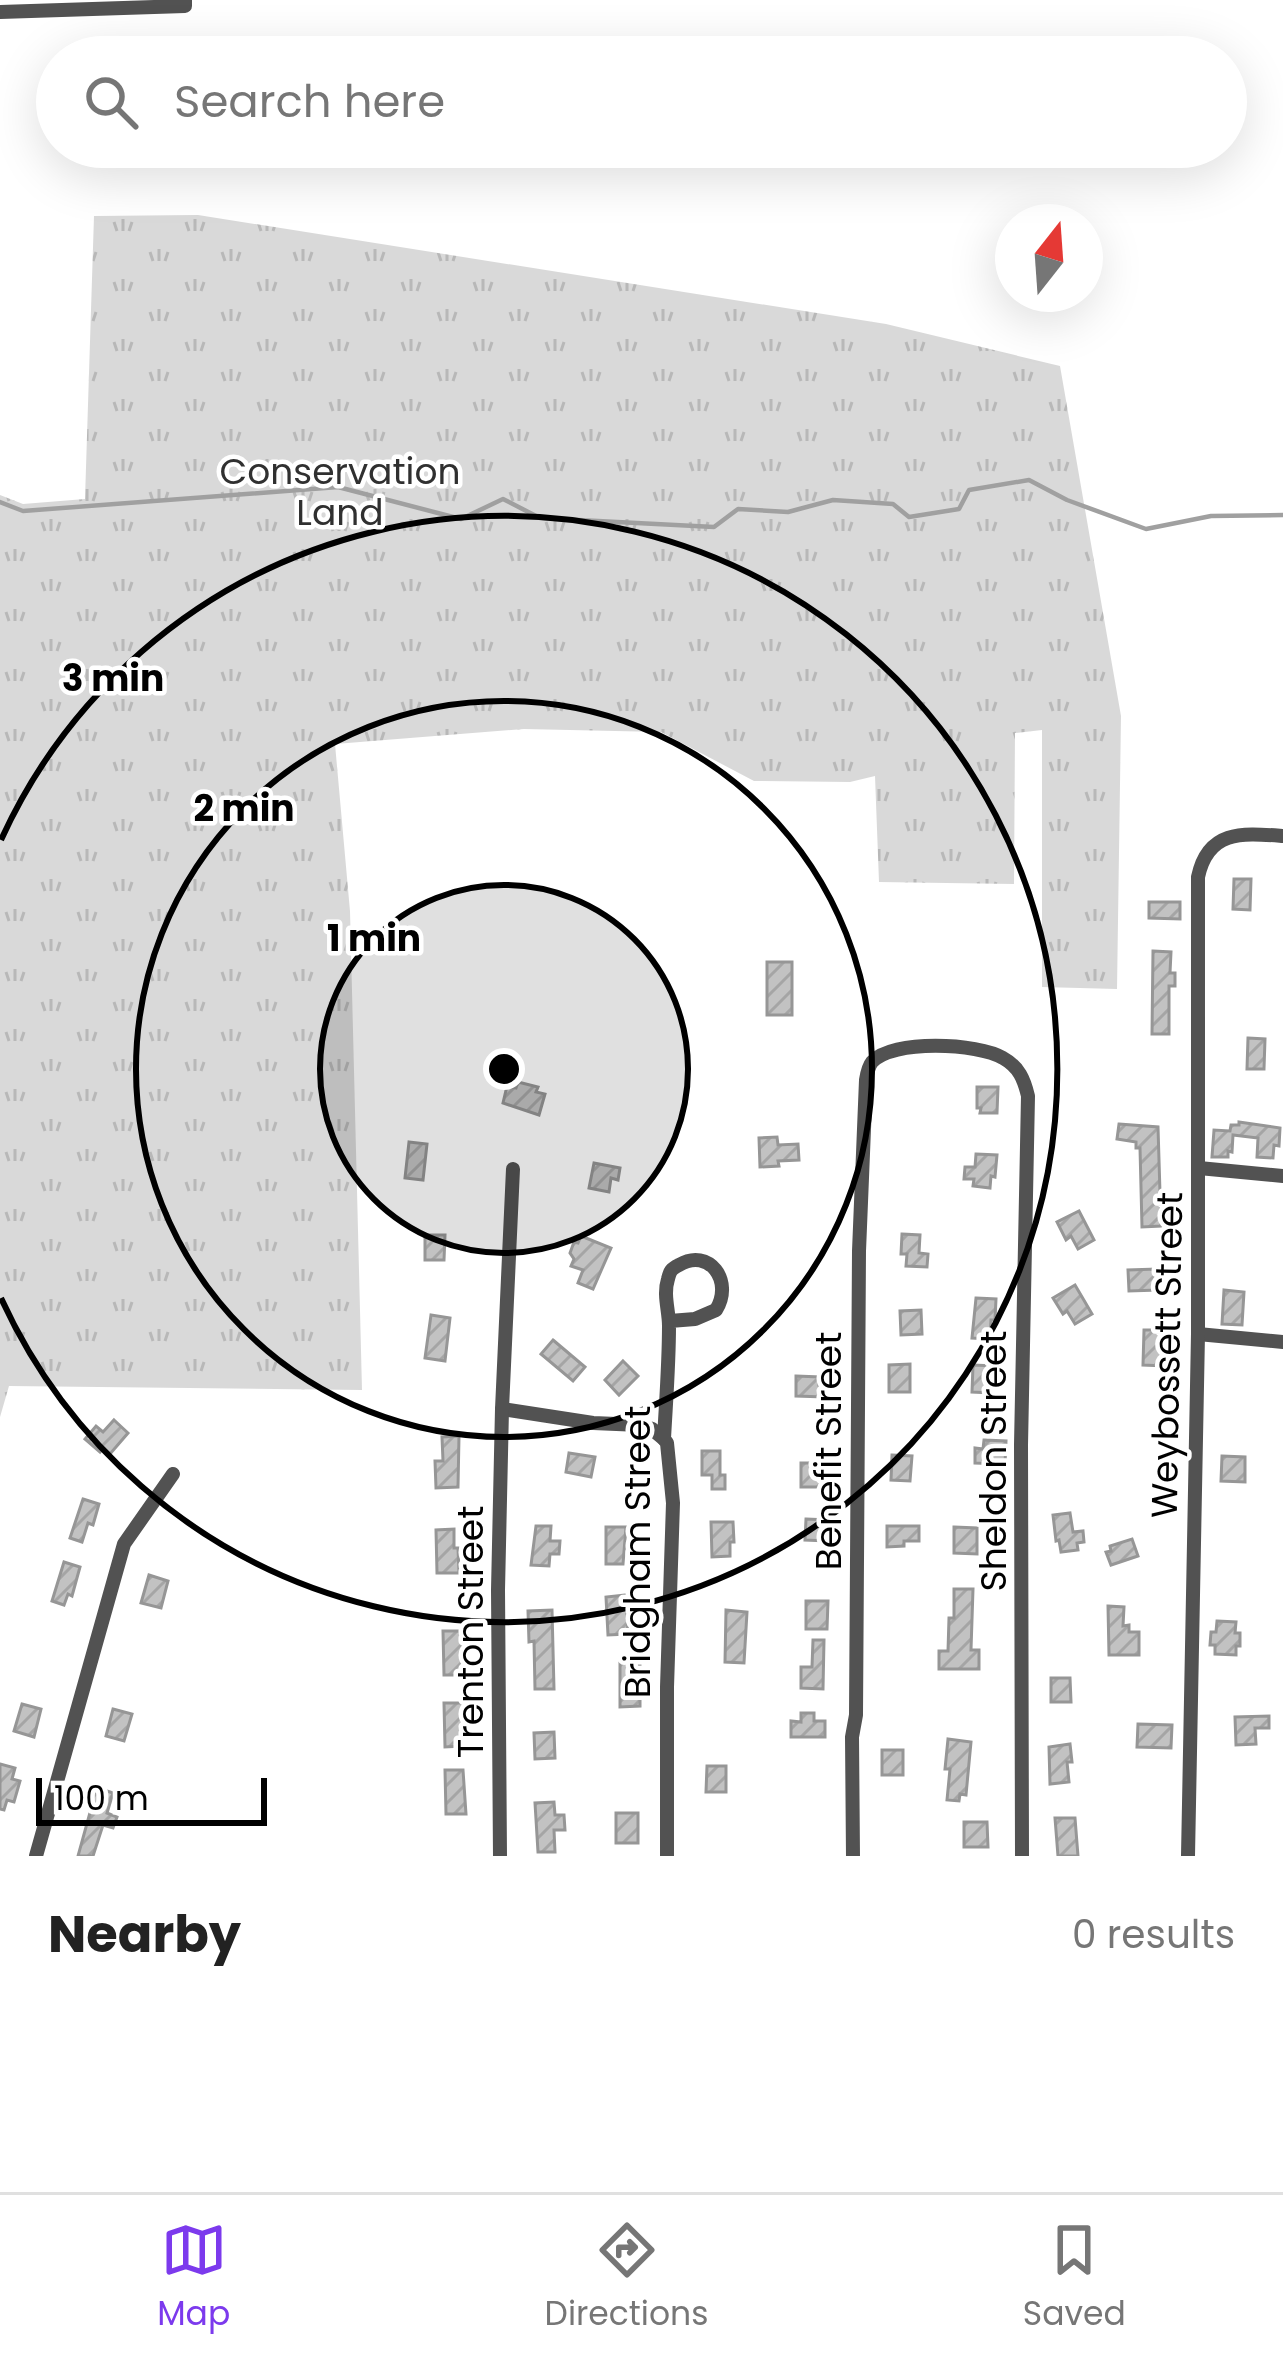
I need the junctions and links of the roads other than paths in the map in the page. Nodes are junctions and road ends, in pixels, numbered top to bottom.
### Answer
1 (185, 3) edge
2 (0, 13) edge
3 (1283, 836) edge
4 (1017, 1070) joint
5 (1199, 1168) junction
6 (513, 1169) dead end
7 (1283, 1176) edge
8 (670, 1321) junction
9 (1198, 1334) junction
10 (1283, 1342) edge
11 (502, 1409) junction
12 (664, 1439) junction
13 (173, 1474) dead end
14 (36, 1856) edge
15 (500, 1856) edge
16 (667, 1856) edge
17 (853, 1856) edge
18 (1022, 1856) edge
19 (1188, 1856) edge

1 - 2 street
3 - 5 street, Weybossett Street
4 - 17 street, Benefit Street
4 - 18 street, Sheldon Street
5 - 7 street
5 - 9 street, Weybossett Street
6 - 11 street, Trenton Street
8 - 8 street, Bridgham Street
8 - 12 street, Bridgham Street
9 - 10 street
9 - 19 street, Weybossett Street
11 - 12 street
11 - 15 street, Trenton Street
12 - 16 street, Bridgham Street
13 - 14 street

